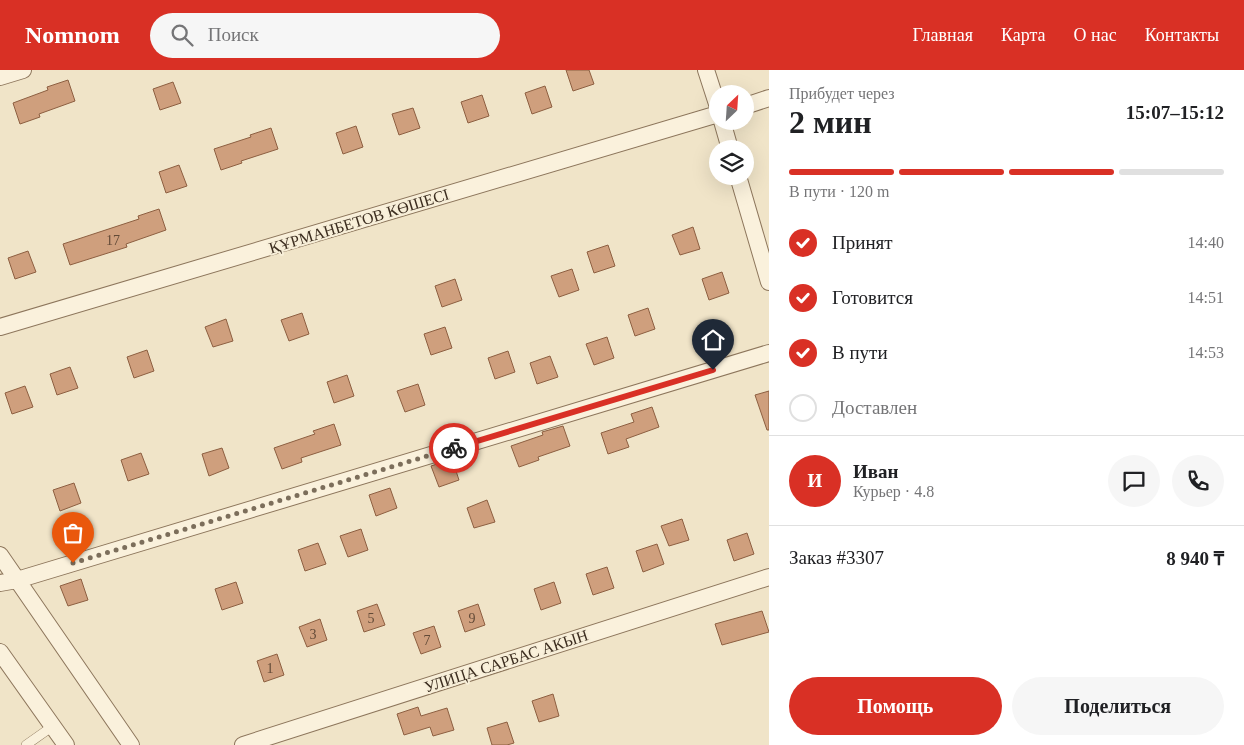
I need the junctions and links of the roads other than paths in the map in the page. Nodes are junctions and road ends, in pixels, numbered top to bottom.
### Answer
1 (23, 70) edge
2 (706, 70) edge
3 (0, 77) edge
4 (711, 85) edge
5 (769, 98) edge
6 (754, 103) edge
7 (709, 117) edge
8 (741, 185) edge
9 (769, 282) edge
10 (0, 327) edge
11 (769, 353) edge
12 (0, 555) edge
13 (769, 577) edge
14 (17, 580) junction
15 (0, 583) edge
16 (0, 652) edge
17 (53, 726) junction
18 (26, 745) edge
19 (66, 745) edge
20 (130, 745) edge
21 (244, 745) edge

1 - 3 street
2 - 4 street
5 - 6 street
7 - 10 street, ҚҰРМАНБЕТОВ КӨШЕСІ
8 - 9 street
11 - 14 street
12 - 14 street
13 - 21 street, УЛИЦА САРБАС АКЫН
14 - 15 street
14 - 20 street
16 - 17 street
17 - 18 lane
17 - 19 street

